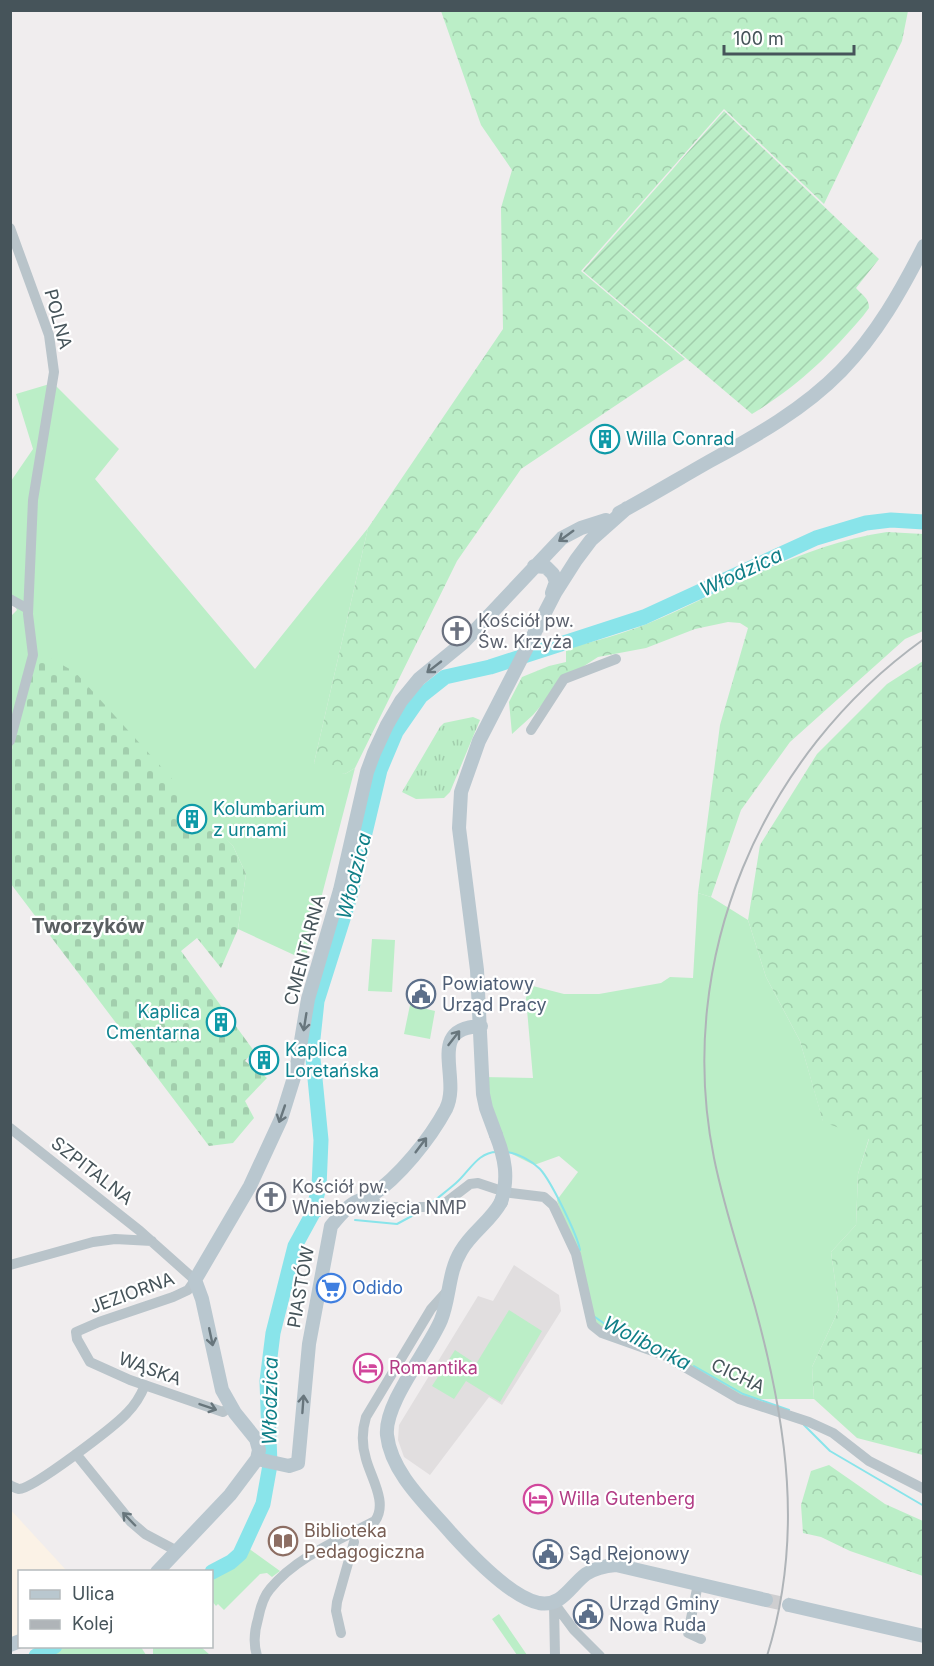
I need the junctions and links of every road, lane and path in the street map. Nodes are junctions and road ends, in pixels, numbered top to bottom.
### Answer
1 (10, 228) edge
2 (924, 246) edge
3 (627, 508) junction
4 (606, 520) junction
5 (534, 566) junction
6 (555, 578) junction
7 (10, 599) edge
8 (28, 609) junction
9 (543, 614) junction
10 (534, 632) junction
11 (616, 659) dead end
12 (531, 730) dead end
13 (10, 741) edge
14 (481, 1026) junction
15 (10, 1128) edge
16 (503, 1193) junction
17 (373, 1194) junction
18 (152, 1241) junction
19 (10, 1265) edge
20 (195, 1280) junction
21 (448, 1290) junction
22 (76, 1332) joint
23 (145, 1385) junction
24 (231, 1406) junction
25 (76, 1454) junction
26 (259, 1459) junction
27 (10, 1485) edge
28 (924, 1489) edge
29 (354, 1542) dead end
30 (177, 1551) junction
31 (159, 1570) edge
32 (698, 1584) junction
33 (766, 1600) tunnel mouth
34 (554, 1603) junction
35 (789, 1605) tunnel mouth
36 (340, 1633) dead end
37 (924, 1636) edge
38 (701, 1639) dead end
39 (257, 1656) edge
40 (555, 1656) edge
41 (600, 1656) edge

1 - 8 street, POLNA
2 - 3 street
3 - 4 street
3 - 9 street
4 -> 5 street, CMENTARNA
4 - 6 street
5 - 6 street
5 -> 20 street, CMENTARNA
6 - 9 street
6 - 10 street
7 - 8 street
8 - 13 street, POLNA
9 - 10 street
10 - 14 street
11 - 12 street
14 - 16 street, bridge
17 -> 14 street
15 - 18 street, SZPITALNA
16 - 17 street, CICHA
16 - 21 street
16 - 28 street, CICHA
26 -> 17 street, PIASTÓW
18 - 19 street
18 - 20 street, SZPITALNA
20 - 22 street, JEZIORNA
20 -> 24 street
21 - 34 street
21 - 39 street
22 - 23 street, WĄSKA
23 -> 24 street, WĄSKA
23 - 25 street
24 - 26 street
25 - 27 street
30 -> 25 street
26 - 30 street
29 - 36 street
30 - 31 street
32 - 33 street
32 - 34 street
32 - 38 street
34 - 40 street
34 - 41 street
35 - 37 street

